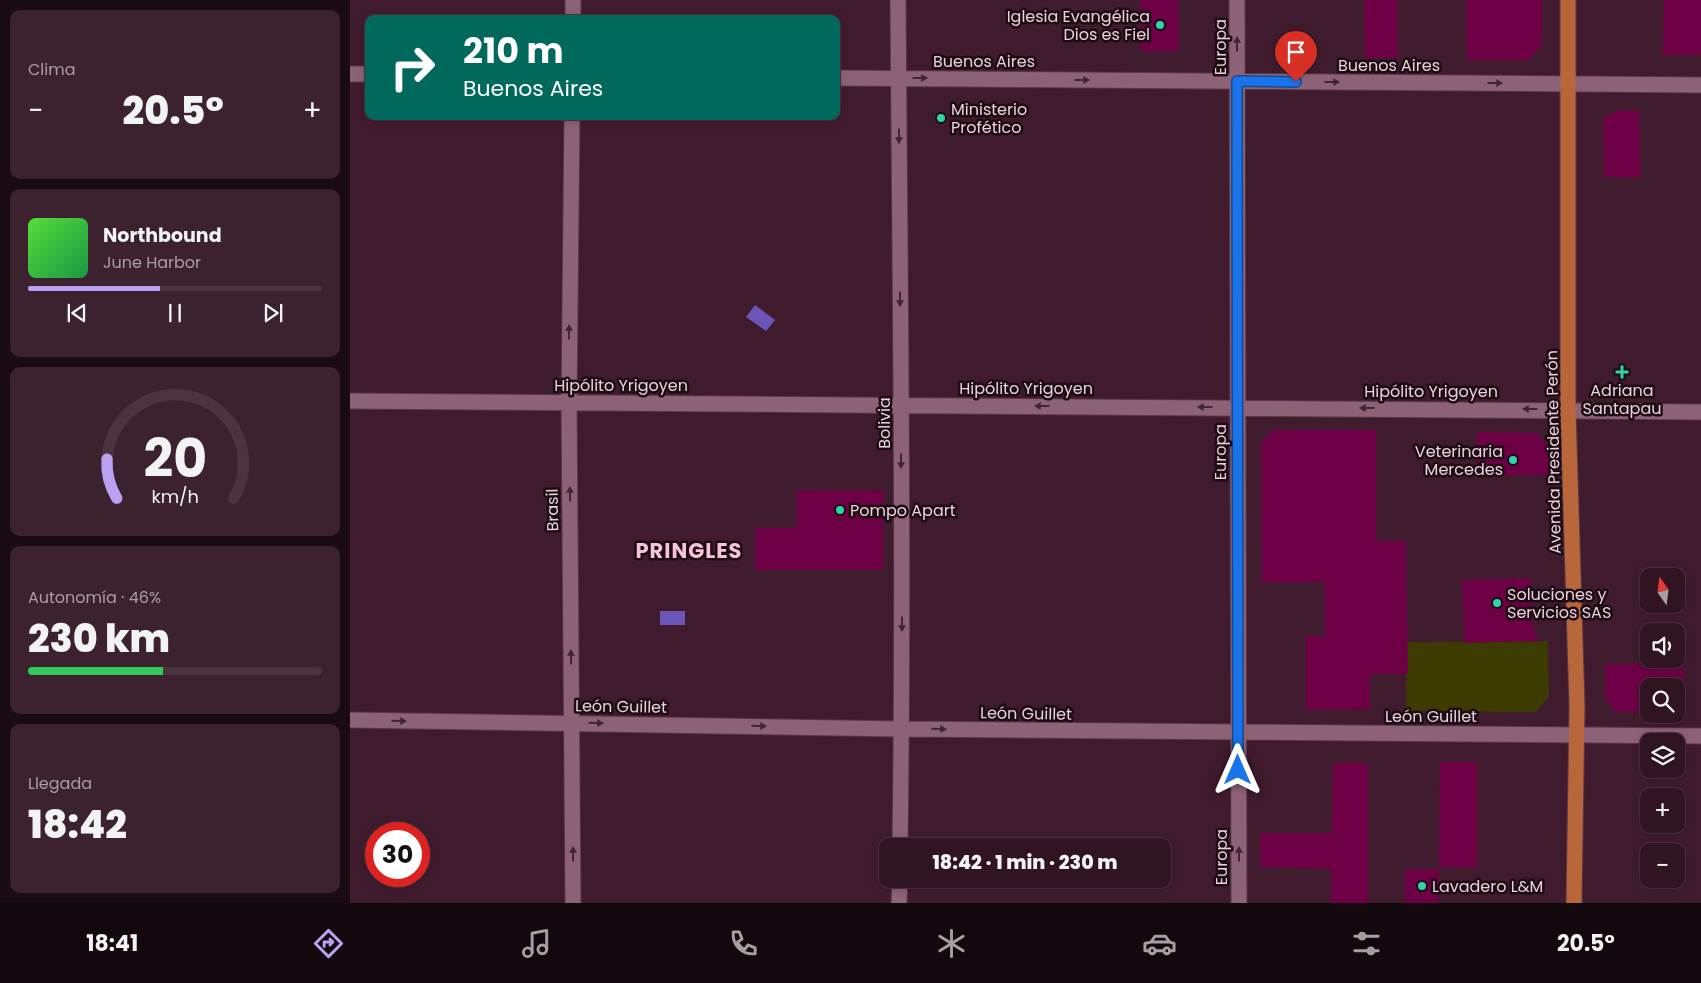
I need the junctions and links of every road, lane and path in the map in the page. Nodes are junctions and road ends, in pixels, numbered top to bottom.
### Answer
1 (572, 0) edge
2 (898, 0) edge
3 (1237, 0) edge
4 (1568, 0) edge
5 (573, 15) edge
6 (350, 74) edge
7 (365, 74) edge
8 (840, 78) edge
9 (899, 78) junction
10 (1237, 81) junction
11 (1568, 84) junction
12 (1701, 85) edge
13 (572, 120) edge
14 (350, 401) edge
15 (569, 402) junction
16 (901, 405) junction
17 (1238, 407) junction
18 (1568, 410) junction
19 (1701, 412) edge
20 (350, 720) edge
21 (572, 723) junction
22 (902, 729) junction
23 (1238, 732) junction
24 (1576, 734) junction
25 (1701, 736) edge
26 (900, 838) edge
27 (900, 888) edge
28 (573, 903) edge
29 (899, 903) edge
30 (1239, 903) edge
31 (1574, 903) edge

1 - 5 street
2 - 9 street, Bolivia
10 -> 3 street, Europa
4 - 11 main road, Avenida Presidente Perón
6 - 7 street
8 - 9 street, Buenos Aires
9 -> 10 street, Buenos Aires
9 -> 16 street, Bolivia
10 -> 11 street, Buenos Aires
10 - 17 street, Europa
11 - 12 street, Buenos Aires
11 - 18 main road, Avenida Presidente Perón
15 -> 13 street, Brasil
14 - 15 street, Hipólito Yrigoyen
15 - 16 street, Hipólito Yrigoyen
21 -> 15 street, Brasil
17 -> 16 street, Hipólito Yrigoyen
16 -> 22 street, Bolivia
18 -> 17 street, Hipólito Yrigoyen
17 - 23 street, Europa
18 - 19 street, Hipólito Yrigoyen
18 - 24 main road, Avenida Presidente Perón
20 -> 21 street, León Guillet
21 -> 22 street, León Guillet
28 -> 21 street, Brasil
22 -> 23 street, León Guillet
22 - 26 street, Bolivia
23 - 24 street, León Guillet
30 -> 23 street, Europa
24 - 25 street, León Guillet
24 - 31 main road, Avenida Presidente Perón
27 - 29 street

